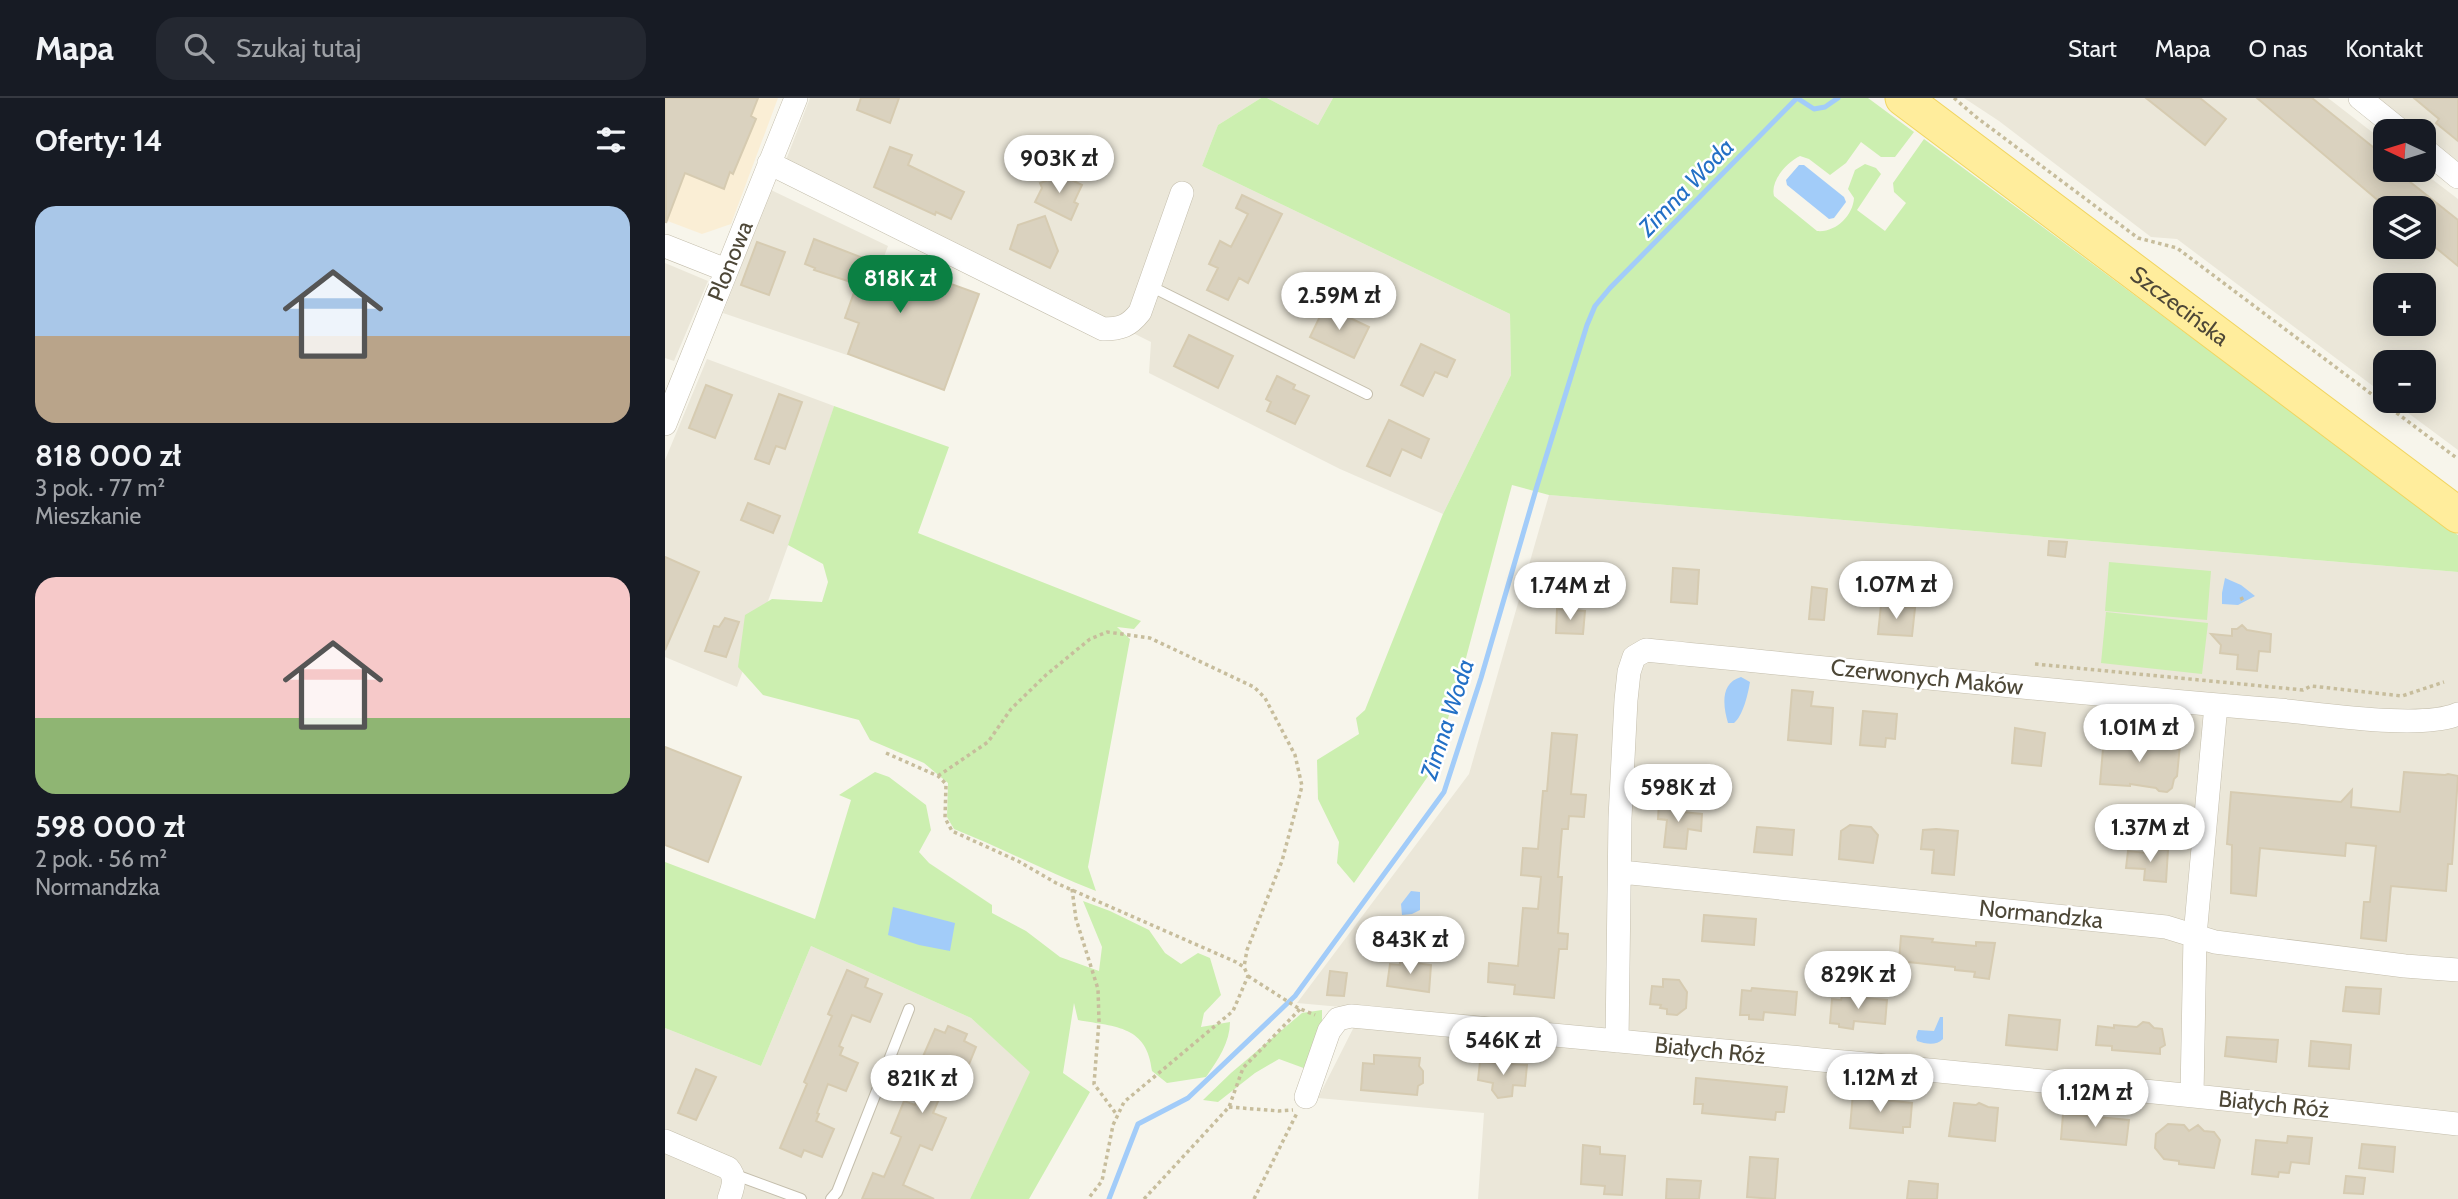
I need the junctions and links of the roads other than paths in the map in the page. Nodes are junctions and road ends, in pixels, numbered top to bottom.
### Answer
1 (796, 98) edge
2 (1903, 98) edge
3 (2360, 98) edge
4 (2386, 119) edge
5 (2436, 159) edge
6 (769, 163) junction
7 (2458, 177) edge
8 (1182, 192) dead end
9 (665, 246) edge
10 (726, 270) junction
11 (1150, 286) junction
12 (1367, 394) dead end
13 (665, 424) edge
14 (2458, 515) edge
15 (2216, 705) junction
16 (2458, 714) edge
17 (1621, 872) junction
18 (2195, 936) junction
19 (2458, 970) edge
20 (909, 1009) dead end
21 (1617, 1041) junction
22 (2192, 1095) junction
23 (1305, 1097) dead end
24 (2458, 1124) edge
25 (665, 1141) edge
26 (732, 1185) edge
27 (801, 1199) edge
28 (831, 1199) edge

1 - 6 street, Plonowa
2 - 14 main road, Szczecińska
3 - 4 street
5 - 7 street
6 - 10 street, Plonowa
6 - 11 street
8 - 11 street
9 - 10 street
10 - 13 street, Plonowa
11 - 12 lane
15 - 16 street, Czerwonych Maków
15 - 17 street, Czerwonych Maków
15 - 18 street
17 - 18 street, Normandzka
17 - 21 street
18 - 19 street, Normandzka
18 - 22 street
20 - 28 lane
21 - 22 street, Białych Róż
21 - 23 street, Białych Róż
22 - 24 street, Białych Róż
25 - 26 street
26 - 27 lane

